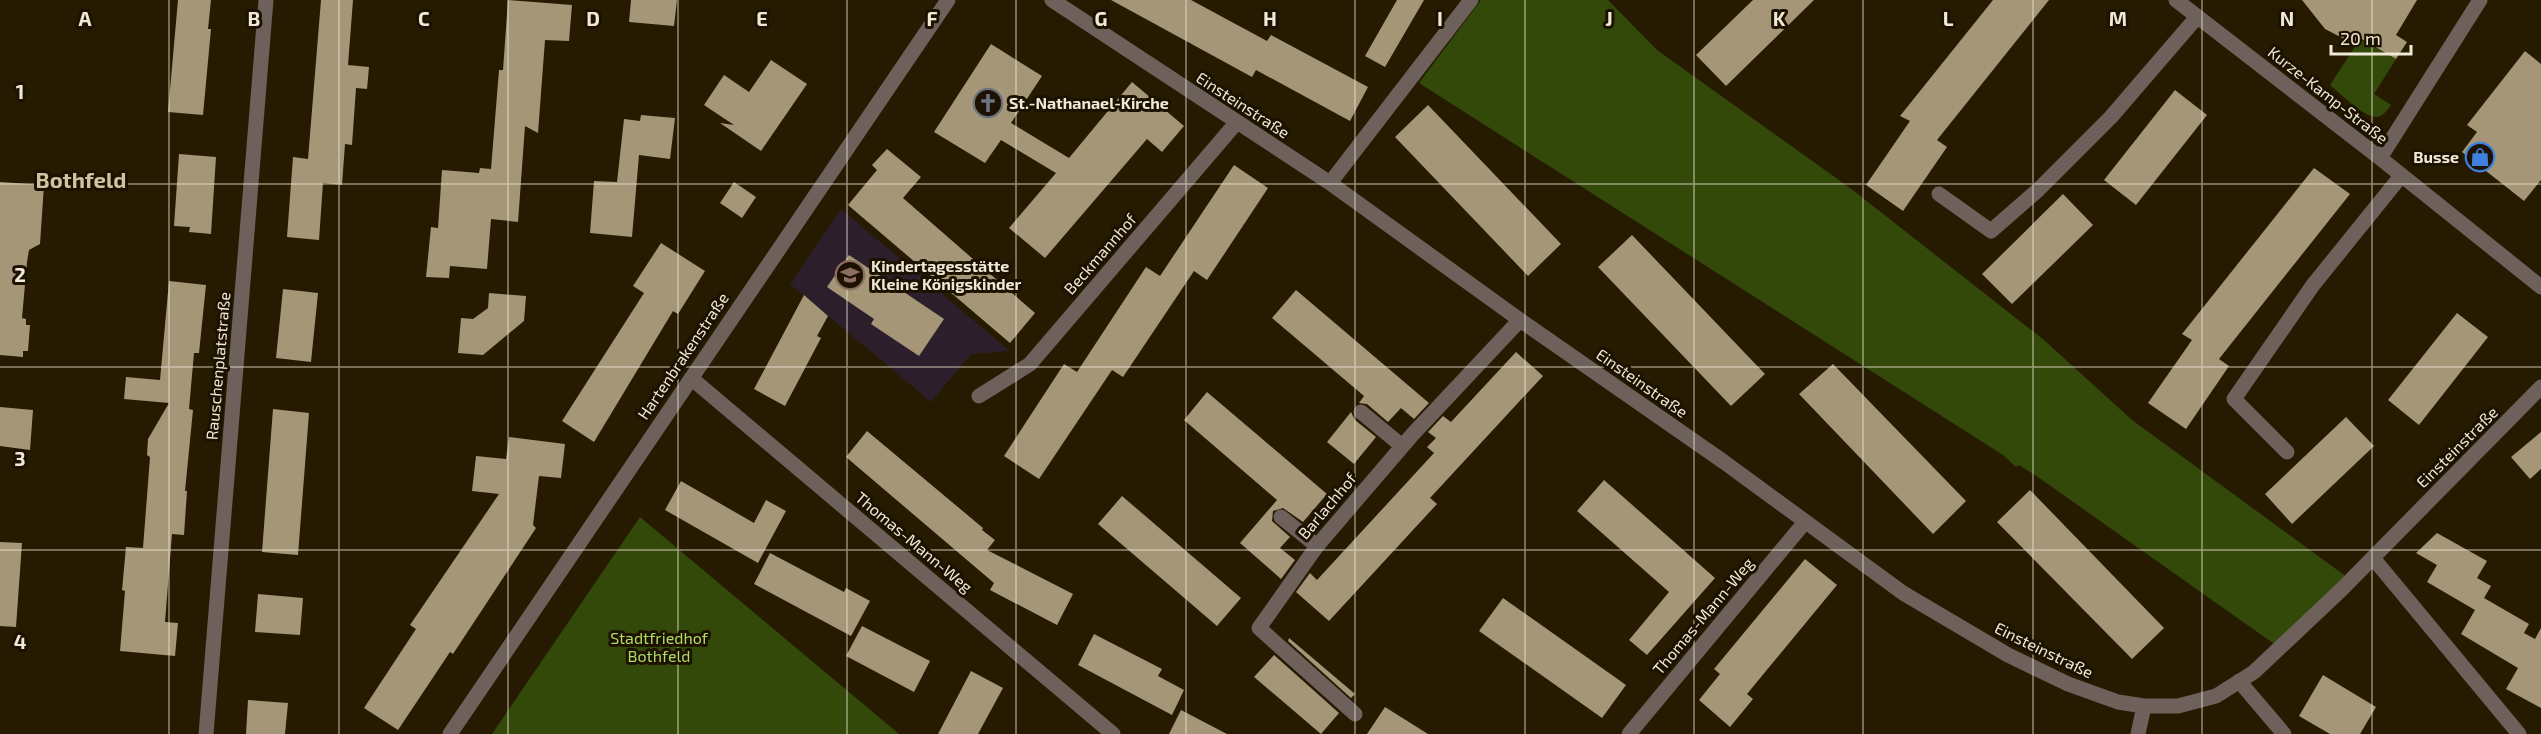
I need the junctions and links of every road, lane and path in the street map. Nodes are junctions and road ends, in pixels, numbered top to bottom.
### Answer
1 (266, 0) edge
2 (948, 0) edge
3 (1052, 0) edge
4 (1471, 0) edge
5 (2176, 0) edge
6 (2480, 0) edge
7 (2197, 17) junction
8 (1237, 122) junction
9 (2380, 158) junction
10 (2401, 176) junction
11 (1330, 183) junction
12 (1939, 194) dead end
13 (2541, 287) edge
14 (1520, 320) junction
15 (691, 378) junction
16 (2541, 387) edge
17 (979, 396) dead end
18 (1361, 412) dead end
19 (1402, 446) junction
20 (2287, 452) dead end
21 (1281, 517) dead end
22 (1805, 522) junction
23 (1317, 546) junction
24 (2373, 558) junction
25 (2240, 681) junction
26 (2144, 706) junction
27 (1355, 714) dead end
28 (206, 734) edge
29 (450, 734) edge
30 (1113, 734) edge
31 (1629, 734) edge
32 (2138, 734) edge
33 (2284, 734) edge
34 (2519, 734) edge

1 - 28 street, Rauschenplatstraße
2 - 15 street, Hartenbrakenstraße
3 - 8 street, Einsteinstraße
4 - 11 street
5 - 7 street, Kurze-Kamp-Straße
6 - 9 street
7 - 9 street, Kurze-Kamp-Straße
7 - 12 street
8 - 11 street, Einsteinstraße
8 - 17 street, Beckmannhof
9 - 10 street, Kurze-Kamp-Straße
10 - 13 street, Kurze-Kamp-Straße
10 - 20 street
11 - 14 street, Einsteinstraße
14 - 19 street, Barlachhof
14 - 22 street, Einsteinstraße
15 - 29 street, Hartenbrakenstraße
15 - 30 street, Thomas-Mann-Weg
16 - 24 street, Einsteinstraße
18 - 19 street
19 - 23 street, Barlachhof
21 - 23 street
22 - 26 street, Einsteinstraße
22 - 31 street, Thomas-Mann-Weg
23 - 27 street, Barlachhof
24 - 25 street, Einsteinstraße
24 - 34 street
25 - 26 street, Einsteinstraße
25 - 33 street
26 - 32 street

